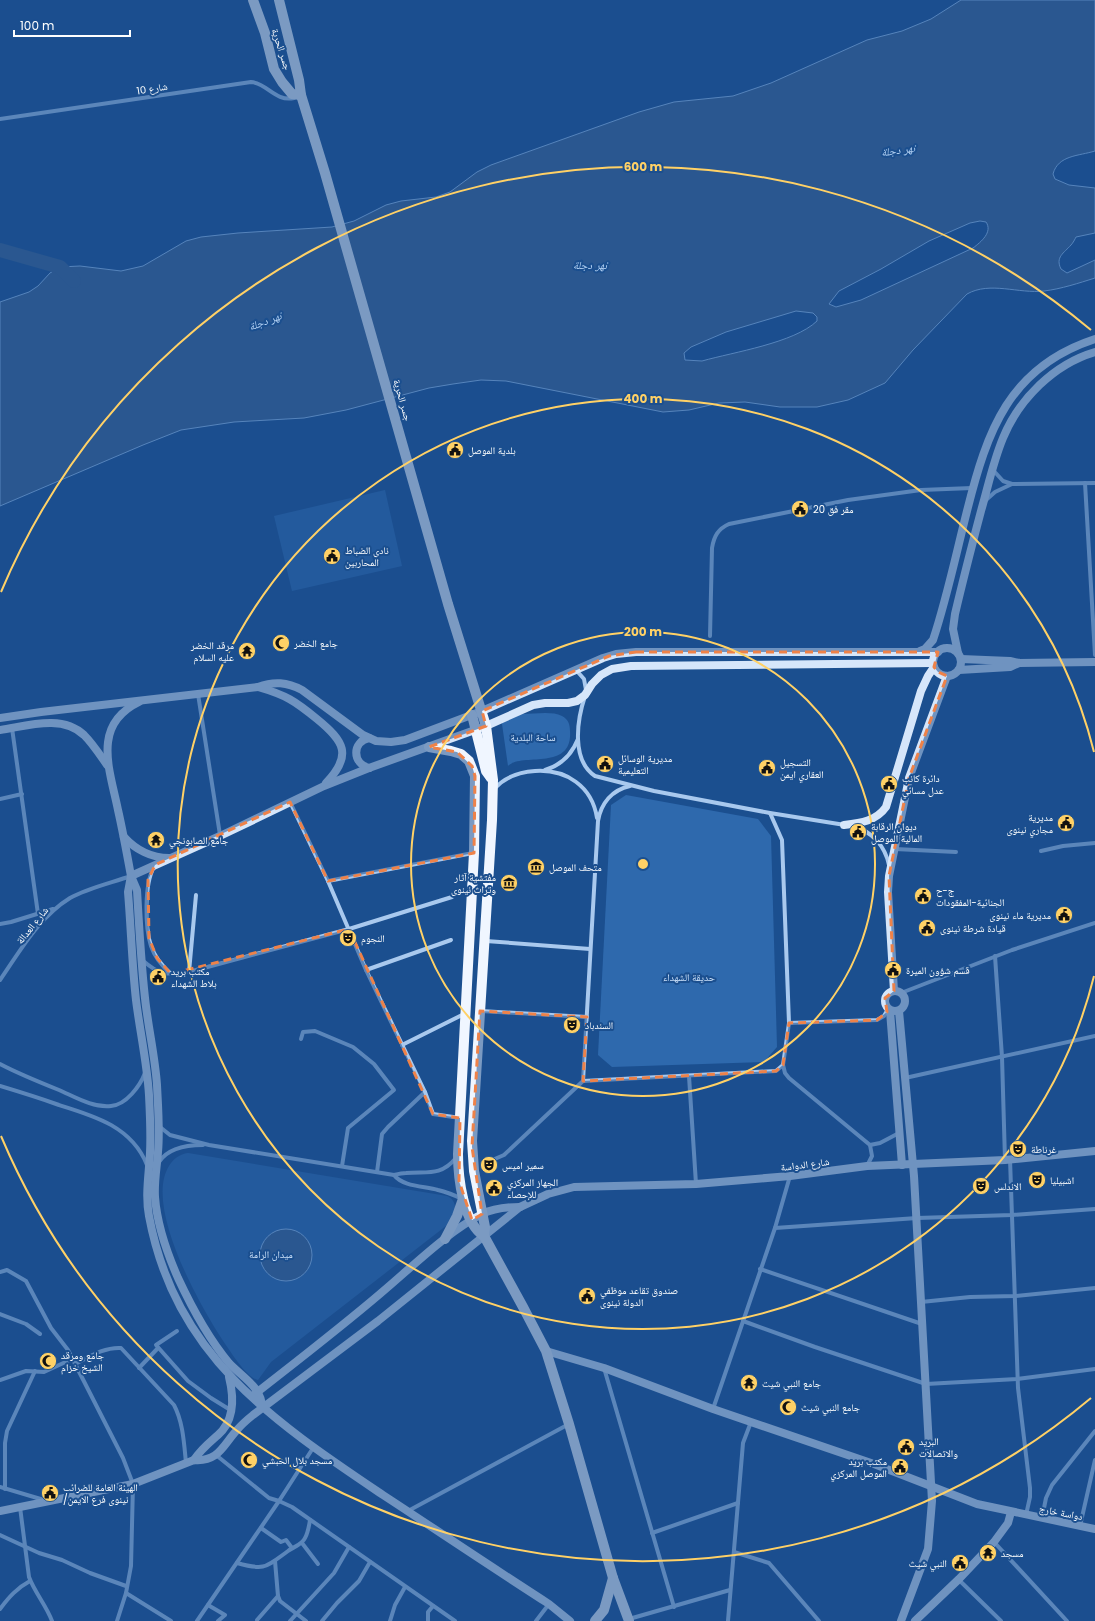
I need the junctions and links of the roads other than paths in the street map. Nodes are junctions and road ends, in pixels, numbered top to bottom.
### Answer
1 (253, 0) edge
2 (279, 0) edge
3 (301, 95) junction
4 (0, 119) edge
5 (1095, 339) edge
6 (1095, 352) edge
7 (986, 444) junction
8 (999, 449) junction
9 (993, 469) junction
10 (1085, 483) junction
11 (1095, 483) edge
12 (1012, 484) junction
13 (972, 488) junction
14 (984, 502) junction
15 (951, 573) junction
16 (964, 576) junction
17 (710, 636) dead end
18 (916, 652) junction
19 (938, 652) junction
20 (1095, 655) edge
21 (959, 656) junction
22 (1095, 662) edge
23 (1019, 663) junction
24 (934, 665) junction
25 (575, 670) junction
26 (959, 670) junction
27 (947, 676) junction
28 (258, 687) junction
29 (198, 694) junction
30 (585, 695) junction
31 (143, 700) junction
32 (482, 711) junction
33 (41, 712) junction
34 (472, 715) junction
35 (0, 718) edge
36 (44, 724) junction
37 (486, 726) junction
38 (12, 728) junction
39 (0, 730) edge
40 (476, 730) junction
41 (369, 738) junction
42 (578, 738) junction
43 (429, 748) junction
44 (108, 768) junction
45 (369, 768) junction
46 (543, 771) junction
47 (492, 780) junction
48 (324, 786) junction
49 (633, 786) junction
50 (493, 791) junction
51 (22, 794) junction
52 (0, 799) edge
53 (290, 802) junction
54 (770, 813) junction
55 (598, 821) junction
56 (844, 824) junction
57 (220, 836) junction
58 (124, 837) junction
59 (1095, 843) edge
60 (895, 849) junction
61 (1041, 851) dead end
62 (956, 852) dead end
63 (474, 853) junction
64 (171, 858) junction
65 (155, 865) junction
66 (131, 876) junction
67 (889, 876) junction
68 (328, 880) junction
69 (196, 895) dead end
70 (452, 897) dead end
71 (56, 908) junction
72 (38, 914) junction
73 (1095, 923) edge
74 (0, 924) edge
75 (349, 929) junction
76 (451, 940) dead end
77 (485, 941) junction
78 (590, 949) junction
79 (995, 956) junction
80 (142, 960) junction
81 (366, 970) junction
82 (189, 972) junction
83 (171, 974) junction
84 (0, 980) edge
85 (897, 992) junction
86 (889, 1010) junction
87 (480, 1011) junction
88 (899, 1011) junction
89 (465, 1014) junction
90 (587, 1017) junction
91 (789, 1023) junction
92 (1095, 1036) edge
93 (301, 1039) dead end
94 (402, 1045) junction
95 (1002, 1057) junction
96 (146, 1063) junction
97 (0, 1064) edge
98 (783, 1066) junction
99 (688, 1076) junction
100 (906, 1078) junction
101 (583, 1082) junction
102 (0, 1086) edge
103 (425, 1092) junction
104 (460, 1118) junction
105 (158, 1126) junction
106 (900, 1132) junction
107 (209, 1145) junction
108 (870, 1145) junction
109 (1095, 1151) edge
110 (458, 1154) junction
111 (1007, 1159) junction
112 (490, 1161) dead end
113 (913, 1164) junction
114 (902, 1165) junction
115 (157, 1166) junction
116 (342, 1166) junction
117 (866, 1166) junction
118 (377, 1172) junction
119 (148, 1174) junction
120 (394, 1175) junction
121 (790, 1176) junction
122 (696, 1184) junction
123 (463, 1199) junction
124 (520, 1207) junction
125 (1095, 1209) edge
126 (482, 1214) junction
127 (1012, 1215) junction
128 (917, 1218) junction
129 (472, 1220) junction
130 (775, 1228) junction
131 (484, 1236) junction
132 (445, 1239) junction
133 (760, 1269) junction
134 (0, 1272) edge
135 (1095, 1288) edge
136 (1015, 1296) junction
137 (921, 1302) junction
138 (0, 1314) edge
139 (743, 1321) junction
140 (923, 1324) junction
141 (178, 1331) dead end
142 (40, 1334) dead end
143 (158, 1348) junction
144 (546, 1351) junction
145 (72, 1359) junction
146 (75, 1364) junction
147 (139, 1368) junction
148 (604, 1368) junction
149 (1095, 1369) edge
150 (35, 1371) junction
151 (229, 1376) junction
152 (1017, 1379) junction
153 (0, 1380) edge
154 (926, 1384) junction
155 (258, 1392) junction
156 (251, 1398) junction
157 (262, 1408) junction
158 (713, 1410) junction
159 (232, 1411) junction
160 (751, 1422) junction
161 (569, 1424) junction
162 (1095, 1431) edge
163 (313, 1448) junction
164 (216, 1455) junction
165 (1095, 1460) edge
166 (190, 1461) junction
167 (133, 1484) junction
168 (931, 1485) junction
169 (0, 1487) edge
170 (5, 1489) junction
171 (46, 1501) junction
172 (279, 1501) junction
173 (738, 1503) junction
174 (20, 1507) junction
175 (0, 1511) edge
176 (407, 1511) junction
177 (1011, 1512) junction
178 (1024, 1515) junction
179 (1042, 1518) junction
180 (310, 1520) junction
181 (1080, 1526) junction
182 (261, 1528) junction
183 (1095, 1529) edge
184 (652, 1532) junction
185 (0, 1535) edge
186 (994, 1542) junction
187 (302, 1543) junction
188 (25, 1546) junction
189 (349, 1547) junction
190 (292, 1548) junction
191 (734, 1552) junction
192 (275, 1561) junction
193 (370, 1562) junction
194 (237, 1563) junction
195 (318, 1564) dead end
196 (613, 1578) junction
197 (959, 1579) junction
198 (30, 1581) junction
199 (126, 1586) junction
200 (406, 1587) junction
201 (730, 1590) junction
202 (126, 1593) junction
203 (278, 1596) junction
204 (549, 1604) junction
205 (208, 1605) junction
206 (433, 1606) junction
207 (674, 1607) junction
208 (0, 1609) edge
209 (297, 1614) junction
210 (256, 1620) edge
211 (629, 1620) edge
212 (52, 1621) edge
213 (117, 1621) edge
214 (170, 1621) edge
215 (197, 1621) edge
216 (218, 1621) edge
217 (290, 1621) edge
218 (306, 1621) edge
219 (322, 1621) edge
220 (390, 1621) edge
221 (428, 1621) edge
222 (455, 1621) edge
223 (536, 1621) edge
224 (570, 1621) edge
225 (595, 1621) edge
226 (728, 1621) edge
227 (819, 1621) edge
228 (901, 1621) edge
229 (915, 1621) edge
230 (1001, 1621) edge
231 (1067, 1621) edge

1 - 3 main road, جسر الحرية
2 - 3 main road, جسر الحرية
3 - 4 street, شارع 10
3 - 32 main road, جسر الحرية
5 - 7 main road
6 - 8 main road
7 - 8 main road
7 - 13 main road
8 - 9 main road
9 - 12 street
9 - 14 main road
10 - 11 street
10 - 12 street
10 - 20 street
12 - 14 street
13 - 15 main road
13 - 17 street
14 - 16 main road
15 - 16 main road
15 - 18 main road
16 - 21 main road
18 - 19 main road
18 - 25 main road
19 - 21 main road
19 - 24 main road
21 - 23 main road
21 - 26 main road
22 - 23 main road
23 - 26 main road
24 - 27 main road
24 - 30 main road
24 - 56 main road
25 - 30 street
25 - 32 main road
26 - 27 main road
27 - 60 main road
28 - 29 main road
28 - 41 main road
28 - 48 main road
29 - 31 main road
29 - 57 street
30 - 37 main road
30 - 42 street
31 - 33 main road
31 - 44 main road
32 - 34 main road
32 - 37 main road, جسر الحرية
33 - 35 main road
33 - 36 main road
34 - 40 main road
34 - 41 main road
36 - 38 main road
36 - 44 main road
37 - 40 main road
37 - 47 main road, جسر الحرية
38 - 39 main road
38 - 51 street
40 - 43 main road
40 - 47 main road
41 - 45 main road
42 - 46 street
42 - 49 street
43 - 45 main road
43 - 63 main road
44 - 58 main road
45 - 48 main road
46 - 50 street
46 - 55 street
47 - 50 main road, جسر الحرية
48 - 53 main road
49 - 54 street
49 - 55 street
50 - 77 main road, جسر الحرية
51 - 52 street
51 - 72 street
53 - 57 main road
53 - 68 street
54 - 56 street
54 - 91 street
55 - 78 street
56 - 67 street
57 - 64 main road
58 - 64 main road
58 - 66 main road
59 - 61 street
60 - 62 street
60 - 67 main road
63 - 68 street
63 - 89 main road
64 - 65 main road
65 - 66 main road
65 - 83 street
66 - 71 street, شارع العدالة
66 - 80 main road
66 - 96 main road
67 - 85 main road
68 - 75 street
69 - 82 street
70 - 75 street
71 - 72 street
71 - 84 street, شارع العدالة
72 - 74 street
73 - 79 street
75 - 81 street
75 - 82 street
76 - 81 street
77 - 78 street
77 - 87 main road, جسر الحرية
78 - 90 street
79 - 85 street
79 - 95 street
80 - 83 street
80 - 105 main road
81 - 94 street
82 - 83 street
85 - 86 main road
85 - 88 main road
86 - 88 main road
86 - 91 street
86 - 106 main road
87 - 90 street
87 - 126 main road, جسر الحرية
88 - 100 main road
89 - 94 street
89 - 104 main road
90 - 101 street
91 - 98 street
92 - 95 street
93 - 116 street
94 - 103 street
95 - 100 street
95 - 111 street
96 - 97 street
96 - 119 main road
98 - 99 street
98 - 108 street
99 - 101 street
99 - 122 street
100 - 113 main road
101 - 112 street
102 - 119 street
103 - 104 street
103 - 118 street
104 - 110 main road
105 - 107 street
105 - 115 main road
106 - 108 street
106 - 114 main road
107 - 115 street
107 - 116 street
108 - 117 street
109 - 111 main road, شارع الدواسة
110 - 120 street
110 - 123 main road
111 - 113 main road, شارع الدواسة
111 - 127 street
113 - 114 main road, شارع الدواسة
113 - 128 main road
114 - 117 main road, شارع الدواسة
115 - 155 main road
116 - 118 street
117 - 121 main road, شارع الدواسة
118 - 120 street
119 - 151 main road
120 - 123 street
121 - 122 main road, شارع الدواسة
121 - 130 street
122 - 124 main road, شارع الدواسة
123 - 129 main road
123 - 132 main road
124 - 126 main road, شارع الدواسة
124 - 131 main road, شارع الدواسة
125 - 127 street
126 - 129 main road, شارع الدواسة
126 - 131 main road, جسر الحرية
127 - 128 street
127 - 136 street
128 - 130 street
128 - 137 main road
129 - 131 main road
129 - 132 main road, شارع الدواسة
130 - 133 street
131 - 144 main road
131 - 157 main road, شارع الدواسة
132 - 155 main road, شارع الدواسة
133 - 139 street
133 - 140 street
134 - 145 street
135 - 136 street
136 - 137 street
136 - 152 street
137 - 140 main road
138 - 142 street
139 - 154 street
139 - 158 street
140 - 154 main road
141 - 143 street
143 - 147 street
143 - 159 street
144 - 148 main road, دواسة خارج
144 - 161 main road
145 - 146 street
145 - 150 street
146 - 147 street
146 - 167 street
147 - 166 street
148 - 158 main road, دواسة خارج
148 - 184 street
149 - 152 street
150 - 153 street
150 - 170 street
151 - 156 main road
151 - 159 main road
152 - 154 street
152 - 178 street
154 - 168 main road
155 - 156 main road, شارع الدواسة
155 - 157 main road
156 - 157 main road
157 - 163 main road
157 - 164 main road, شارع الدواسة
158 - 160 main road, دواسة خارج
159 - 166 main road
160 - 168 main road, دواسة خارج
160 - 173 street
161 - 176 street
161 - 196 main road
162 - 179 street
163 - 172 street
163 - 176 main road
164 - 166 main road
164 - 172 street
165 - 181 street
166 - 167 main road
167 - 171 main road
167 - 199 street
168 - 177 main road, دواسة خارج
168 - 228 main road
169 - 170 street
170 - 171 street
171 - 174 main road
172 - 180 street
172 - 182 street
173 - 184 street
173 - 191 street
174 - 175 main road
174 - 188 street
176 - 204 main road
177 - 178 main road, دواسة خارج
177 - 186 main road
178 - 179 main road, دواسة خارج
179 - 181 main road, دواسة خارج
180 - 187 street
180 - 189 street
181 - 183 main road, دواسة خارج
182 - 190 street
182 - 194 street
184 - 207 street
185 - 188 street
186 - 197 main road
186 - 231 street
187 - 190 street
187 - 195 street
188 - 198 street
188 - 199 street
189 - 193 street
189 - 209 street
190 - 192 street
191 - 201 street
191 - 227 street
192 - 194 street
192 - 203 street
193 - 200 street
193 - 219 street
194 - 205 street
196 - 211 main road
196 - 225 main road
197 - 229 main road
197 - 230 street
198 - 208 street
198 - 212 street
199 - 202 street
200 - 206 street
200 - 220 street
201 - 207 street
201 - 226 street
202 - 213 street
202 - 214 street
203 - 209 street
203 - 210 street
204 - 223 street
204 - 224 main road
205 - 215 street
205 - 216 street
206 - 221 street
206 - 222 street
207 - 211 street
209 - 217 street
209 - 218 street

